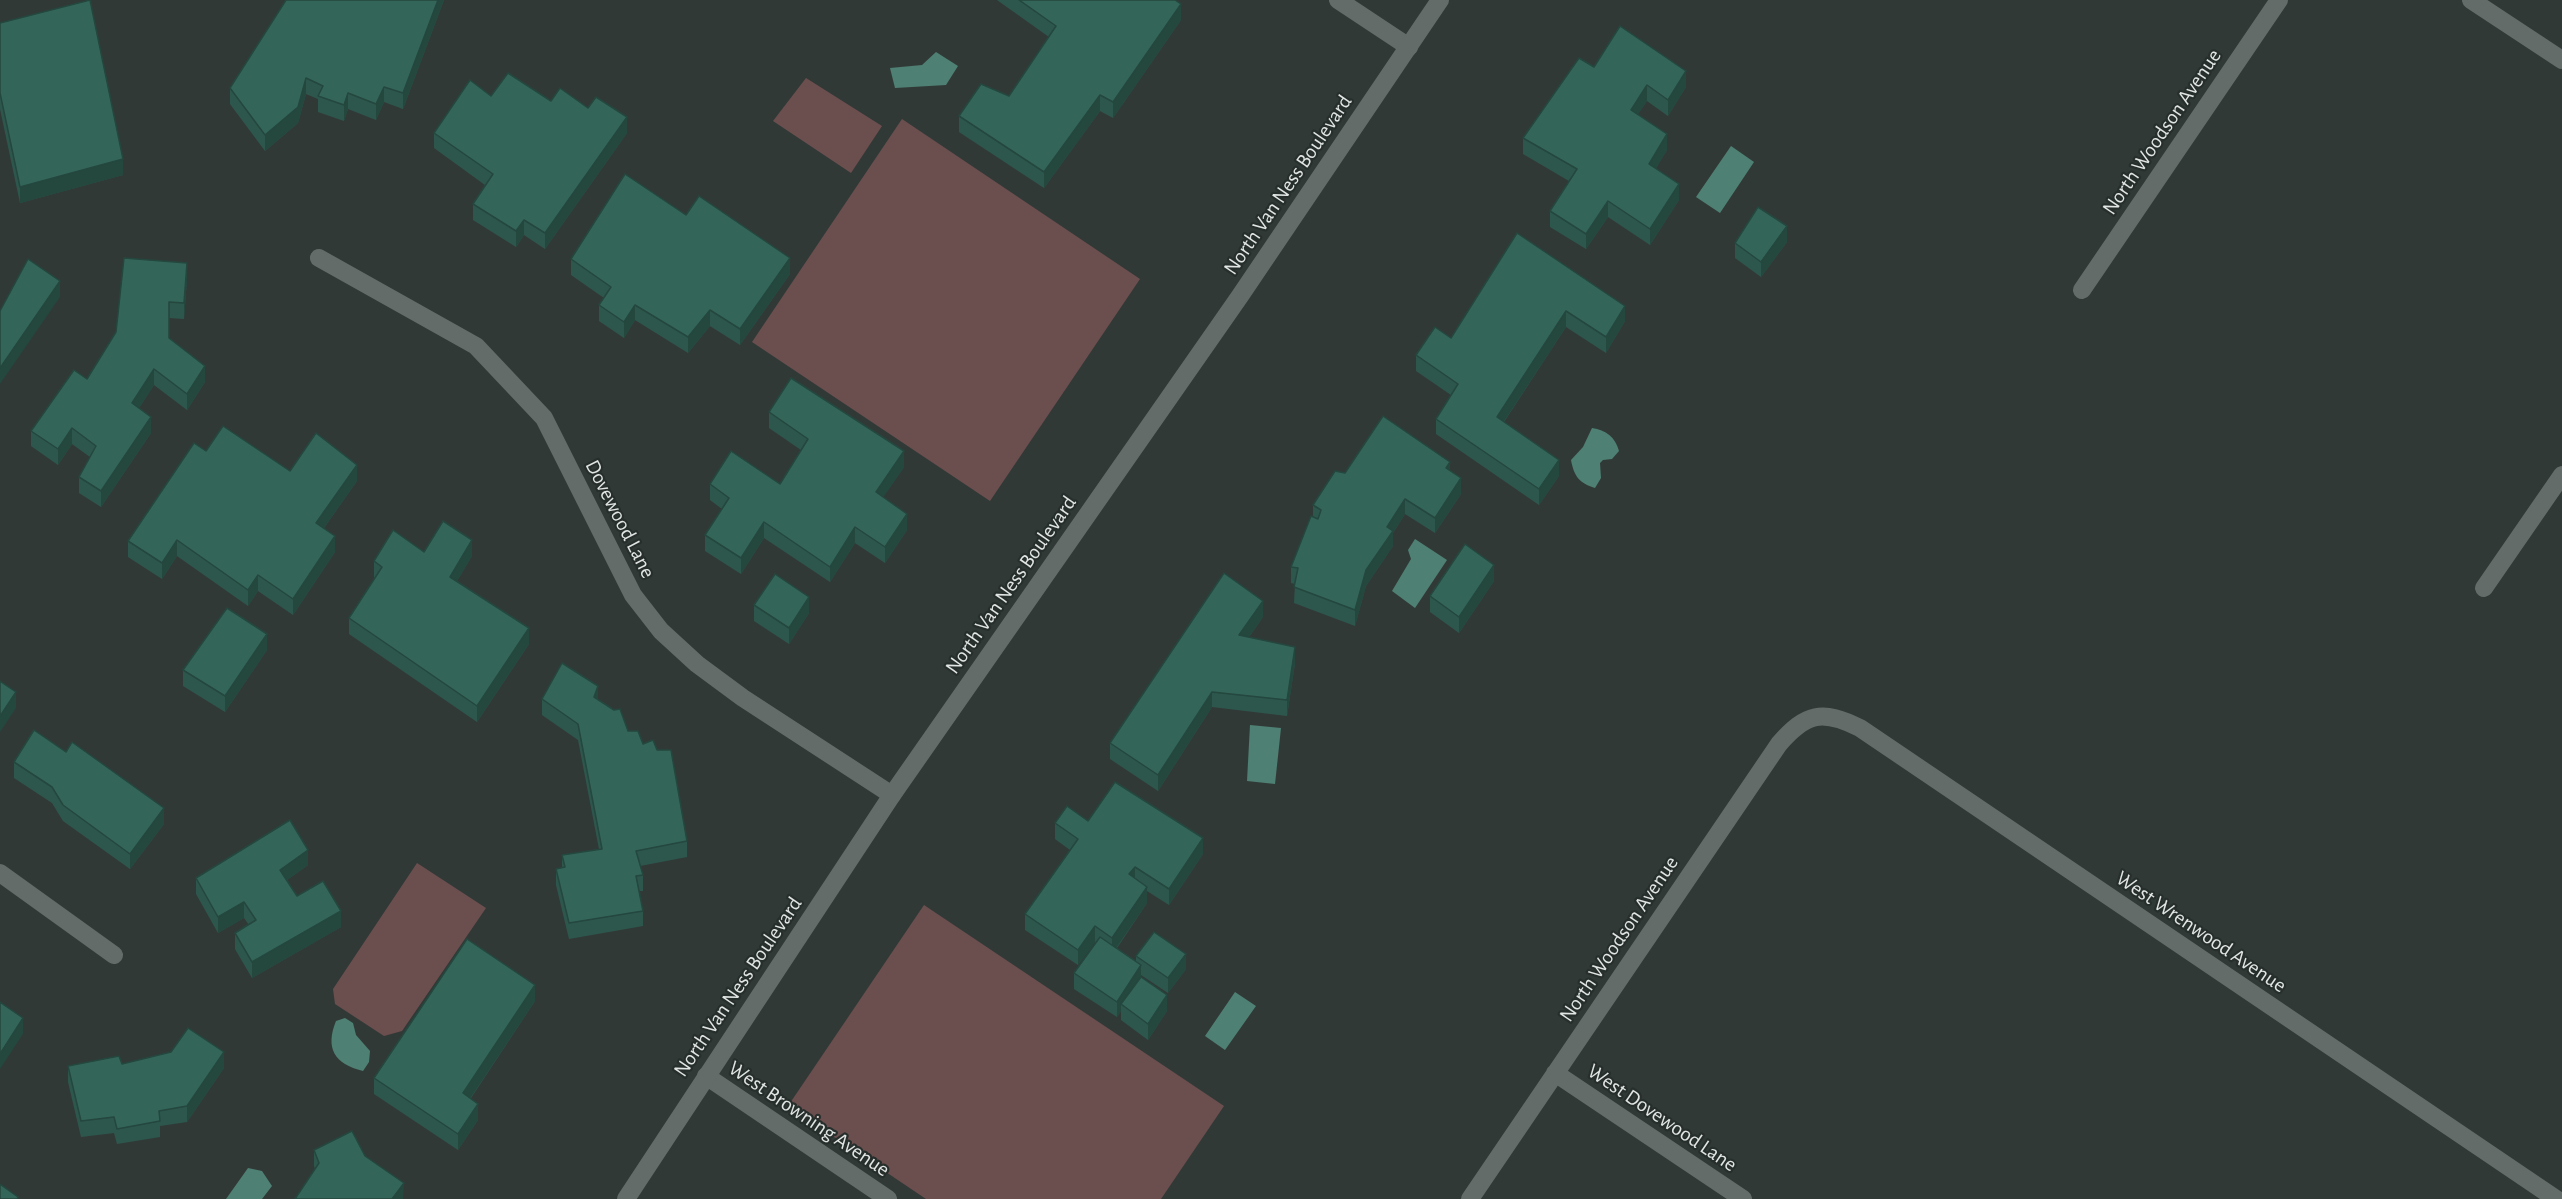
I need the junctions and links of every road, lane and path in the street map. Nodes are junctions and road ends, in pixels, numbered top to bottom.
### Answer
1 (1338, 0) edge
2 (1440, 0) edge
3 (2279, 0) edge
4 (2471, 0) edge
5 (1409, 47) junction
6 (2562, 60) edge
7 (319, 258) dead end
8 (2082, 290) dead end
9 (2562, 475) edge
10 (2484, 588) dead end
11 (1816, 715) joint
12 (892, 795) junction
13 (0, 873) edge
14 (114, 955) dead end
15 (1556, 1073) junction
16 (706, 1076) junction
17 (626, 1199) edge
18 (888, 1199) edge
19 (1470, 1199) edge
20 (1743, 1199) edge
21 (2556, 1199) edge

1 - 5 street
2 - 5 street, North Van Ness Boulevard
3 - 8 street, North Woodson Avenue
4 - 6 street
5 - 12 street, North Van Ness Boulevard
7 - 12 street, Dovewood Lane
9 - 10 street
11 - 15 street, North Woodson Avenue
11 - 21 street, West Wrenwood Avenue
12 - 16 street, North Van Ness Boulevard
13 - 14 street
15 - 19 street, North Woodson Avenue
15 - 20 street, West Dovewood Lane
16 - 17 street, North Van Ness Boulevard
16 - 18 street, West Browning Avenue

